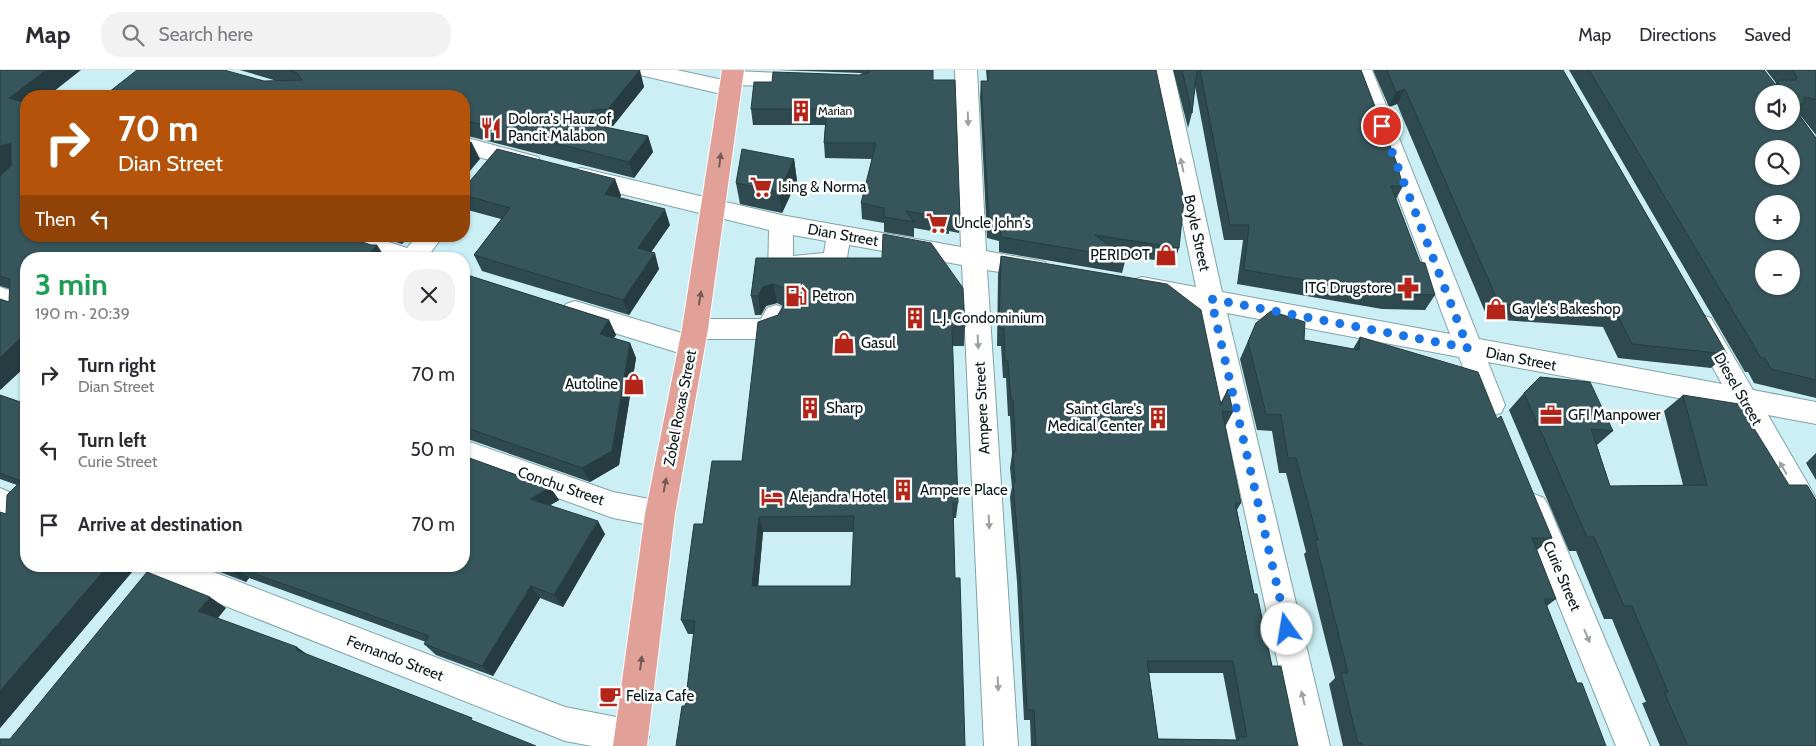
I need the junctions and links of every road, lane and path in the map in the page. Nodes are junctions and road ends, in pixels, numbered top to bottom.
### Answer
1 (647, 70) edge
2 (966, 70) edge
3 (1162, 70) edge
4 (1361, 70) edge
5 (732, 79) edge
6 (832, 81) edge
7 (470, 147) edge
8 (498, 155) junction
9 (481, 175) edge
10 (714, 209) junction
11 (781, 224) junction
12 (839, 234) junction
13 (360, 242) edge
14 (426, 242) edge
15 (390, 252) edge
16 (418, 252) edge
17 (974, 259) junction
18 (1059, 273) edge
19 (1116, 283) edge
20 (0, 297) edge
21 (1211, 299) junction
22 (20, 304) edge
23 (557, 305) edge
24 (1692, 307) edge
25 (776, 315) edge
26 (694, 338) junction
27 (1468, 348) junction
28 (1745, 400) junction
29 (1816, 413) edge
30 (1501, 430) edge
31 (470, 454) edge
32 (1524, 484) edge
33 (0, 501) edge
34 (20, 509) edge
35 (660, 514) junction
36 (1816, 525) edge
37 (153, 574) edge
38 (631, 742) edge
39 (1002, 746) edge
40 (1313, 746) edge
41 (1633, 746) edge

1 - 5 street
2 -> 17 street, Ampere Street
21 -> 3 street, Boyle Street
4 - 27 street
5 - 6 street
10 -> 5 main road, Zobel Roxas Street
7 - 8 street, Dian Street
8 - 9 street
8 - 10 street, Dian Street
10 - 11 street, Dian Street
26 -> 10 main road, Zobel Roxas Street
11 - 12 street, Dian Street
11 - 12 street
12 - 17 street, Dian Street
13 - 15 street
14 - 16 street
17 - 18 street, Dian Street
17 -> 39 street, Ampere Street
19 - 21 street, Dian Street
20 - 22 street
21 - 27 street, Dian Street
40 -> 21 street, Boyle Street
23 - 26 street
24 - 28 street, Diesel Street
25 - 26 street
35 -> 26 main road, Zobel Roxas Street
27 - 28 street, Dian Street
27 - 30 street
28 - 29 street, Dian Street
36 -> 28 street, Diesel Street
31 - 35 street, Conchu Street
32 -> 41 street, Curie Street
33 - 34 street
38 -> 35 main road, Zobel Roxas Street
37 - 38 street, Fernando Street

